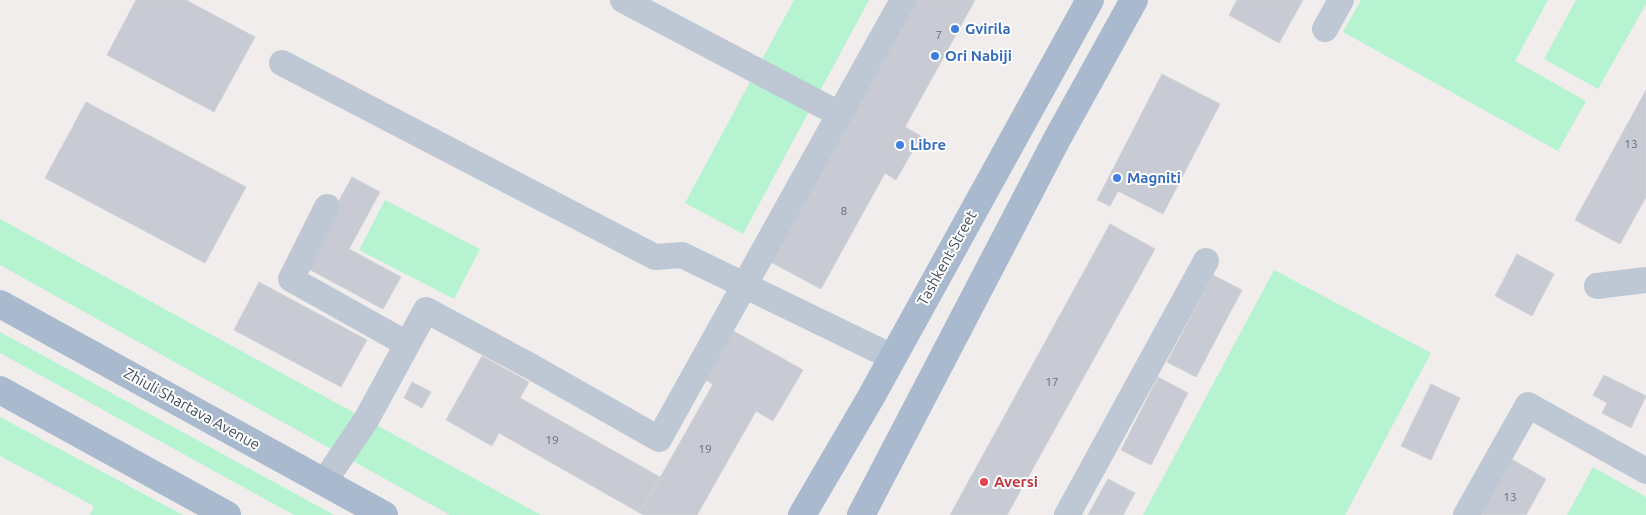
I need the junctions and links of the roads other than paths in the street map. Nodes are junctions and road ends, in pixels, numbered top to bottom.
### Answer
1 (623, 0) edge
2 (903, 0) edge
3 (1090, 0) edge
4 (1134, 0) edge
5 (1341, 0) edge
6 (1325, 30) dead end
7 (282, 63) dead end
8 (839, 114) junction
9 (326, 207) dead end
10 (1206, 261) dead end
11 (1646, 280) edge
12 (745, 286) junction
13 (1597, 286) dead end
14 (0, 304) edge
15 (407, 344) junction
16 (892, 357) junction
17 (0, 390) edge
18 (1646, 471) edge
19 (324, 482) junction
20 (227, 515) edge
21 (384, 515) edge
22 (802, 515) edge
23 (861, 515) edge
24 (1067, 515) edge
25 (1466, 515) edge

1 - 8 street
2 - 8 street
3 - 16 main road, Tashkent Street
4 - 23 main road
5 - 6 street
7 - 12 street
8 - 12 street
9 - 15 street
10 - 24 street
11 - 13 street
12 - 15 street
12 - 16 street
14 - 19 main road, Zhiuli Shartava Avenue
15 - 19 street
16 - 22 main road, Tashkent Street
17 - 20 main road
18 - 25 street
19 - 21 main road, Zhiuli Shartava Avenue

